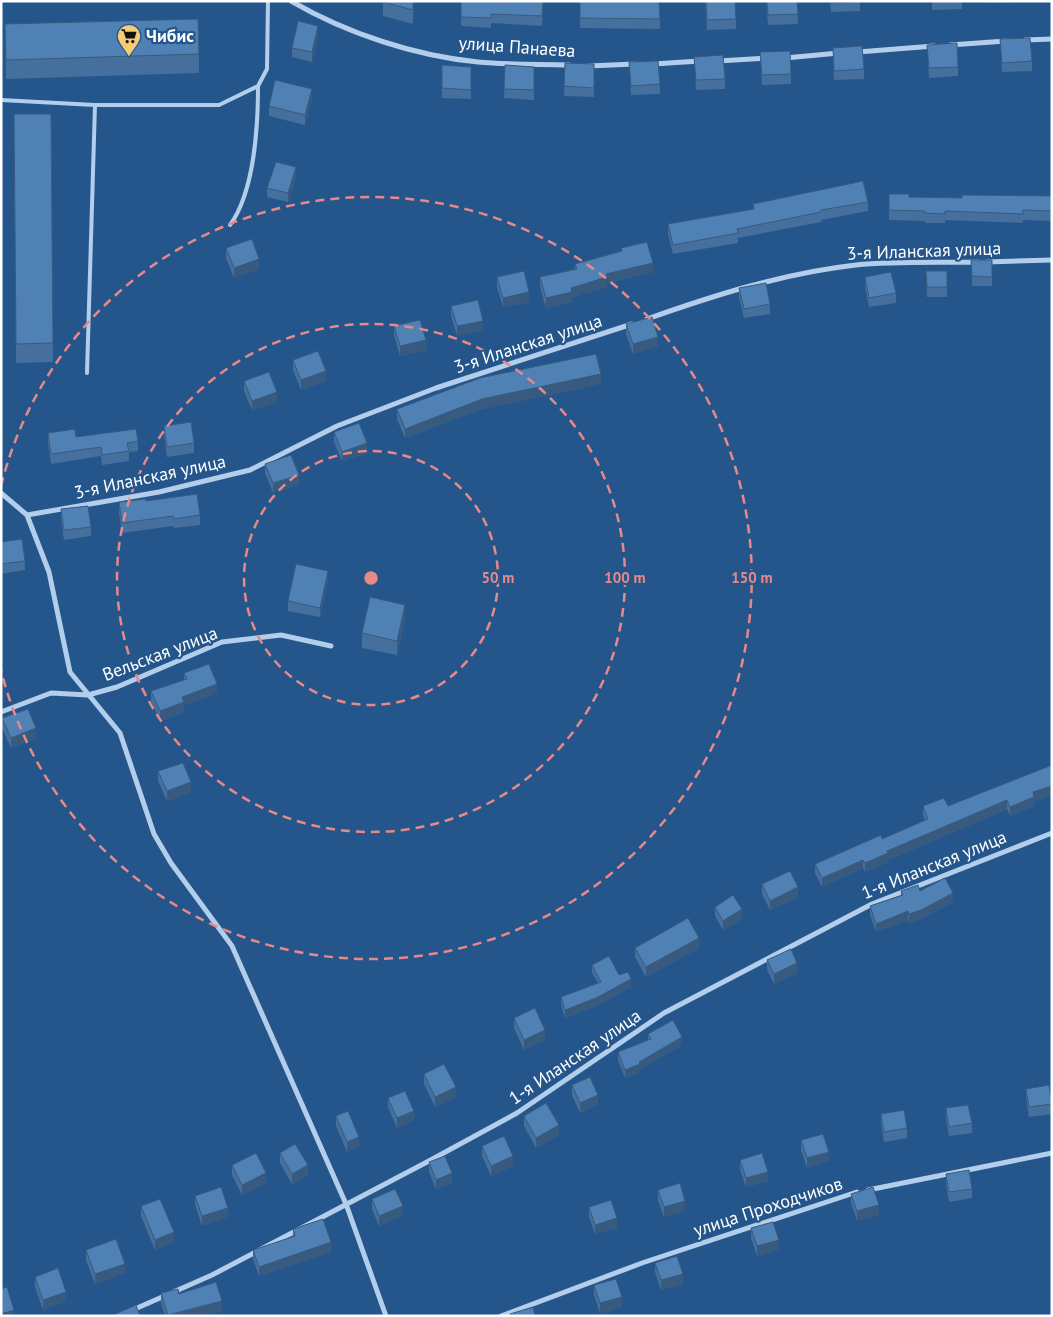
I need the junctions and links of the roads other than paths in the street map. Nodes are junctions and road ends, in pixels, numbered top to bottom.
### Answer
1 (268, 1) edge
2 (291, 1) edge
3 (1052, 39) edge
4 (770, 58) edge
5 (780, 58) edge
6 (641, 64) edge
7 (651, 64) edge
8 (573, 65) edge
9 (582, 65) edge
10 (258, 86) junction
11 (1, 100) edge
12 (96, 105) junction
13 (230, 225) dead end
14 (1052, 260) edge
15 (87, 373) dead end
16 (2, 496) edge
17 (27, 515) junction
18 (330, 646) dead end
19 (88, 695) junction
20 (1, 712) edge
21 (1052, 833) edge
22 (1052, 1153) edge
23 (346, 1204) junction
24 (119, 1316) edge
25 (386, 1316) edge
26 (501, 1316) edge

1 - 10 lane
2 - 8 street, улица Панаева
3 - 5 street
4 - 7 street
6 - 9 street, улица Панаева
10 - 12 lane
10 - 13 lane
11 - 12 lane
12 - 15 lane
14 - 17 street, 3-я Иланская улица
16 - 17 street
17 - 19 street
18 - 19 street, Вельская улица
19 - 20 street, Вельская улица
19 - 23 street
21 - 23 street, 1-я Иланская улица
22 - 26 street, улица Проходчиков
23 - 24 street, 1-я Иланская улица
23 - 25 street

